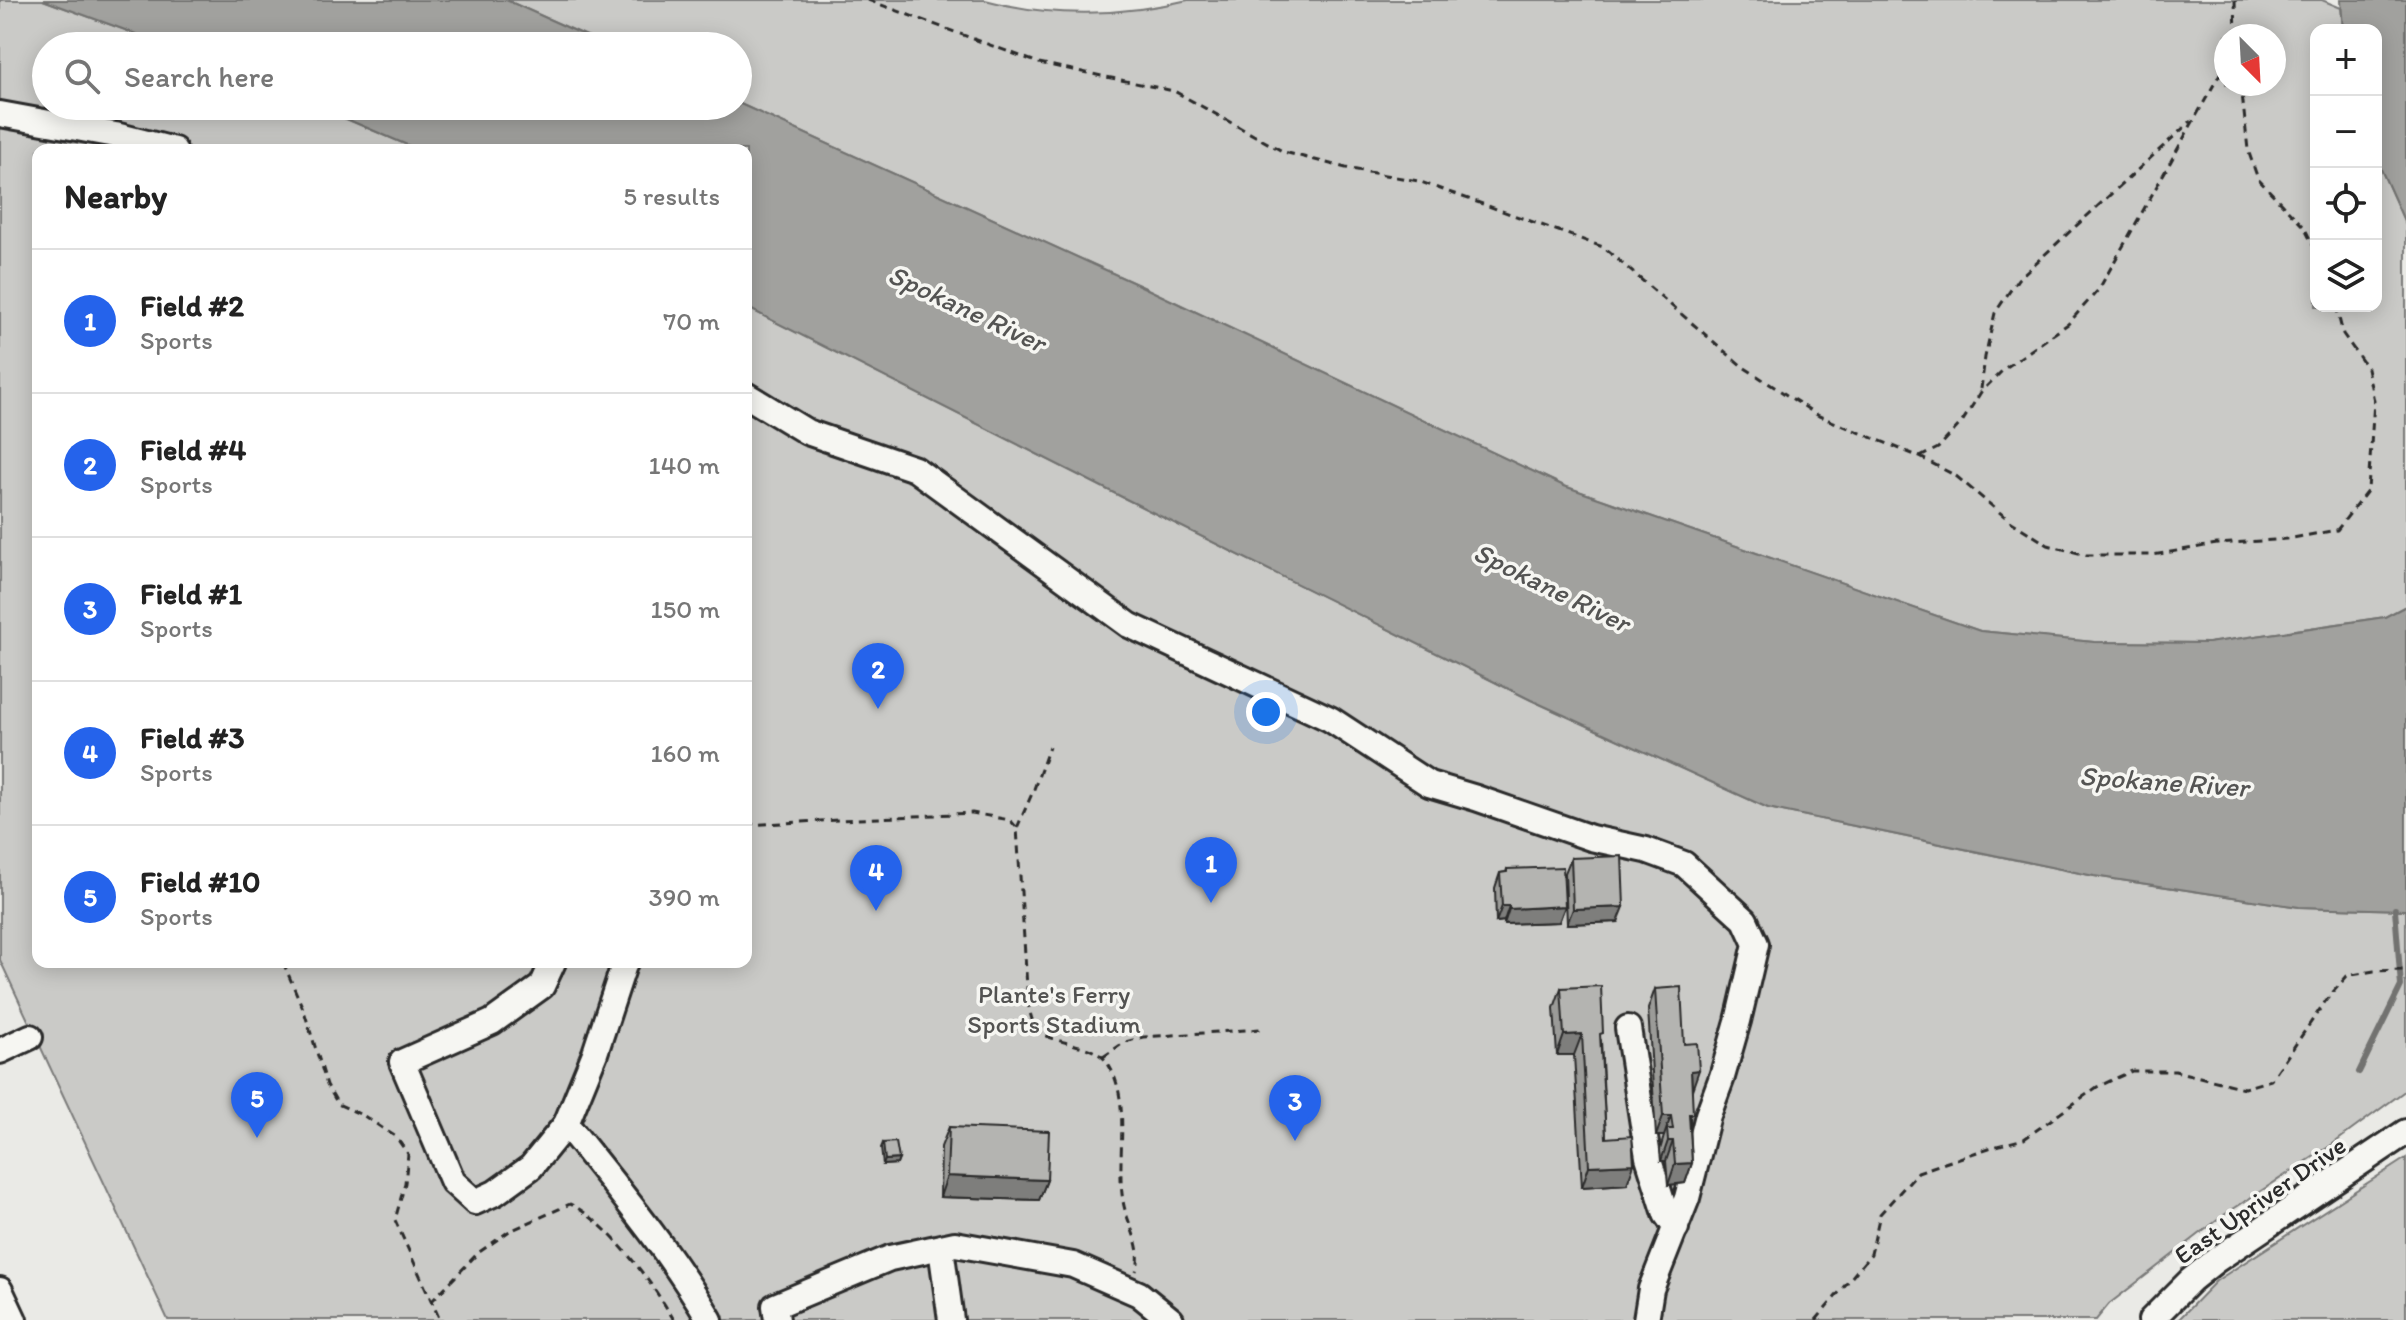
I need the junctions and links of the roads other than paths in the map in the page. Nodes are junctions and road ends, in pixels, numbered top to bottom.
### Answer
1 (0, 114) edge
2 (32, 120) edge
3 (33, 120) edge
4 (150, 144) edge
5 (752, 399) edge
6 (550, 968) edge
7 (623, 968) edge
8 (1628, 1028) dead end
9 (30, 1037) dead end
10 (0, 1051) edge
11 (566, 1124) junction
12 (2406, 1132) edge
13 (1676, 1228) junction
14 (941, 1248) junction
15 (0, 1290) edge
16 (1137, 1303) edge
17 (14, 1320) edge
18 (710, 1320) edge
19 (777, 1320) edge
20 (951, 1320) edge
21 (1171, 1320) edge
22 (1646, 1320) edge
23 (2151, 1320) edge

1 - 2 street
3 - 4 street
5 - 13 street
6 - 11 street
7 - 11 street
8 - 13 street
9 - 10 street
11 - 18 street
12 - 23 street, East Upriver Drive
13 - 22 street
14 - 16 street
14 - 19 street
14 - 20 street
15 - 17 street
16 - 21 street

